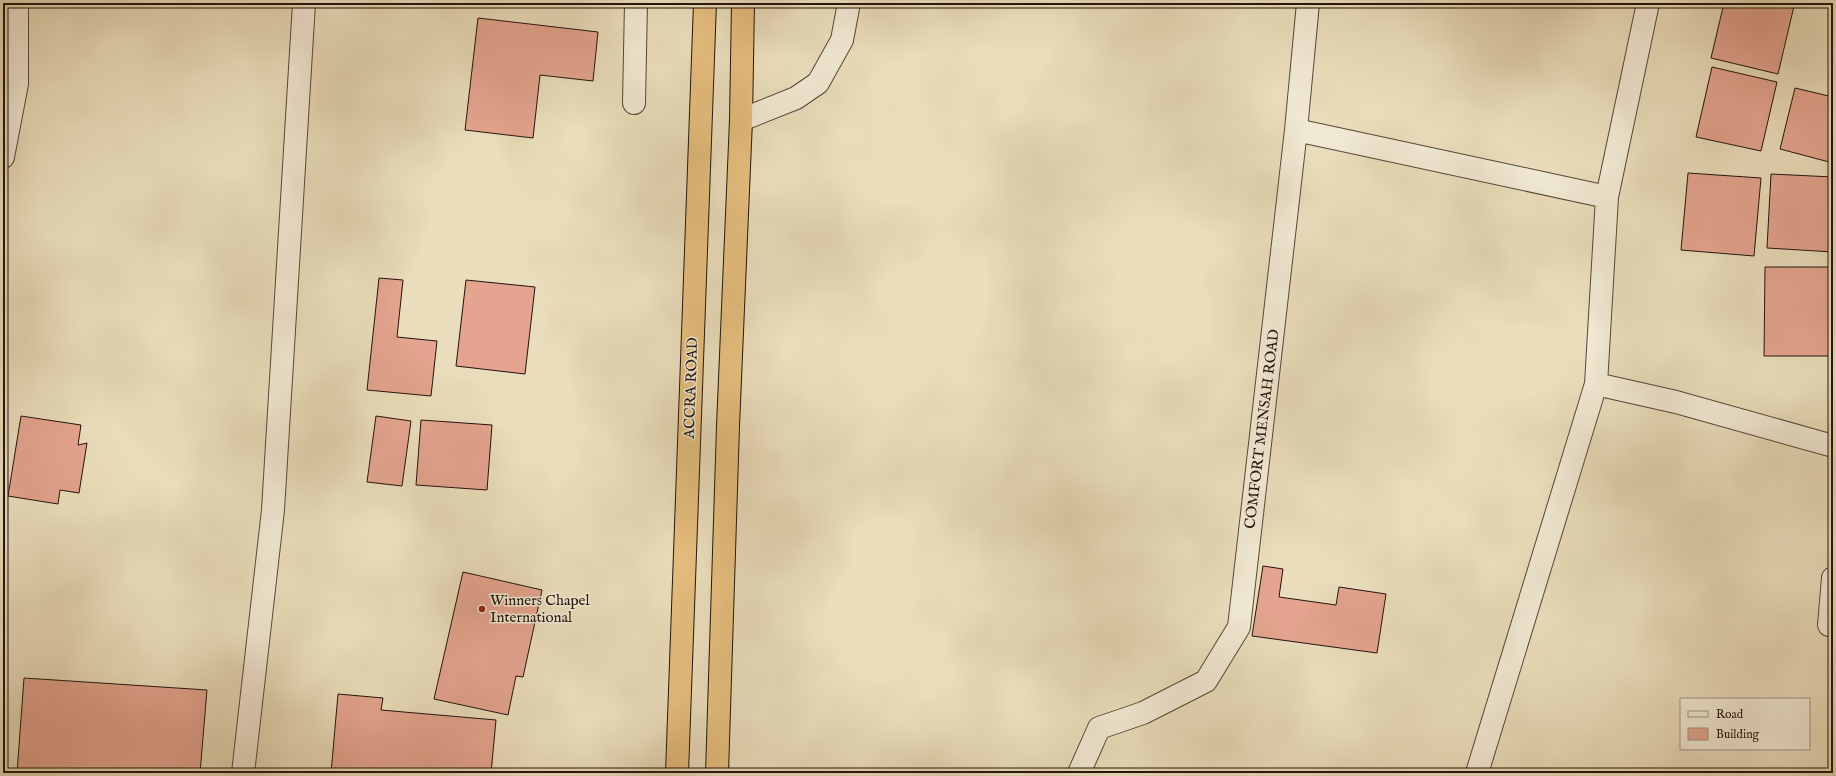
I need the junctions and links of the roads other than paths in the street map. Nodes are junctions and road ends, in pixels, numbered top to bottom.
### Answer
1 (17, 3) edge
2 (304, 3) edge
3 (636, 3) edge
4 (705, 3) edge
5 (743, 3) edge
6 (849, 3) edge
7 (1308, 3) edge
8 (1648, 3) edge
9 (634, 103) dead end
10 (741, 120) junction
11 (1296, 130) junction
12 (3, 157) edge
13 (1607, 197) junction
14 (1596, 384) junction
15 (1833, 446) edge
16 (1833, 578) edge
17 (1829, 625) dead end
18 (243, 773) edge
19 (677, 773) edge
20 (717, 773) edge
21 (1079, 773) edge
22 (1477, 773) edge

1 - 12 street
2 - 18 street
3 - 9 street
4 - 19 highway, ACCRA ROAD
5 - 10 highway
6 - 10 street
7 - 11 street, COMFORT MENSAH ROAD
8 - 13 street
10 - 20 highway
11 - 13 street
11 - 21 street, COMFORT MENSAH ROAD
13 - 14 street
14 - 15 street
14 - 22 street
16 - 17 street

